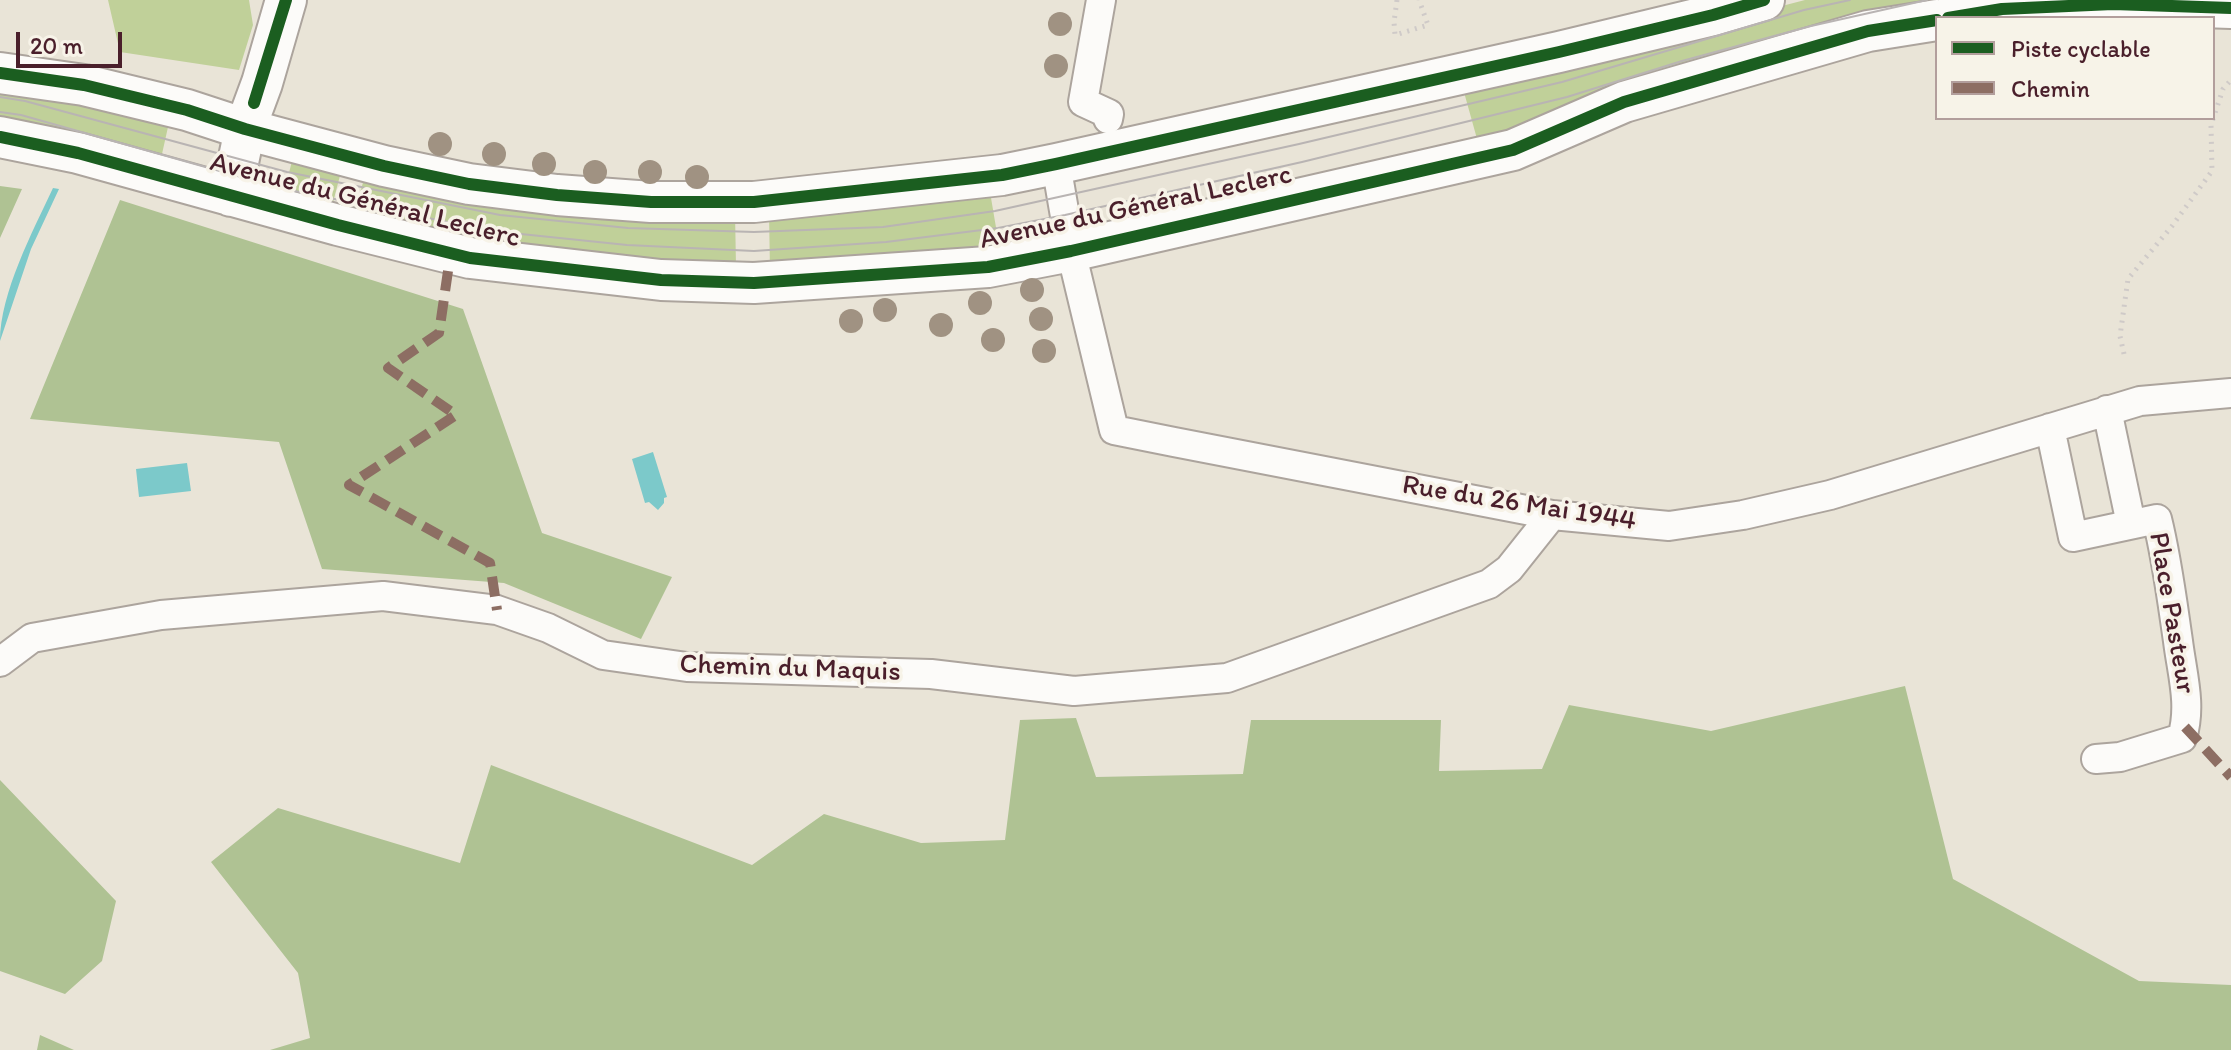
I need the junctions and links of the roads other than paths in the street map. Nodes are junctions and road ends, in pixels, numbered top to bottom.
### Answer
1 (286, 0) edge
2 (1101, 0) edge
3 (1764, 0) edge
4 (2231, 8) edge
5 (1960, 16) edge
6 (1935, 20) edge
7 (0, 73) edge
8 (1108, 119) dead end
9 (245, 129) junction
10 (0, 137) edge
11 (1056, 164) junction
12 (231, 196) junction
13 (1071, 251) junction
14 (2231, 393) edge
15 (2107, 410) junction
16 (2050, 428) junction
17 (1552, 515) junction
18 (2131, 524) junction
19 (0, 662) edge
20 (2096, 759) dead end

1 - 9 main road
2 - 8 street
3 - 11 main road, Avenue du Général Leclerc
4 - 5 main road
6 - 13 main road, Avenue du Général Leclerc
7 - 9 main road, Avenue du Général Leclerc
9 - 11 main road, Avenue du Général Leclerc
9 - 12 main road
10 - 12 main road, Avenue du Général Leclerc
11 - 13 street, Rue du 26 Mai 1944
12 - 13 main road, Avenue du Général Leclerc
13 - 17 street, Rue du 26 Mai 1944
14 - 15 street, Rue du 26 Mai 1944
15 - 16 street, Rue du 26 Mai 1944
15 - 18 street, Place Pasteur
16 - 17 street, Rue du 26 Mai 1944
16 - 18 street, Place Pasteur
17 - 19 street, Chemin du Maquis
18 - 20 street, Place Pasteur

